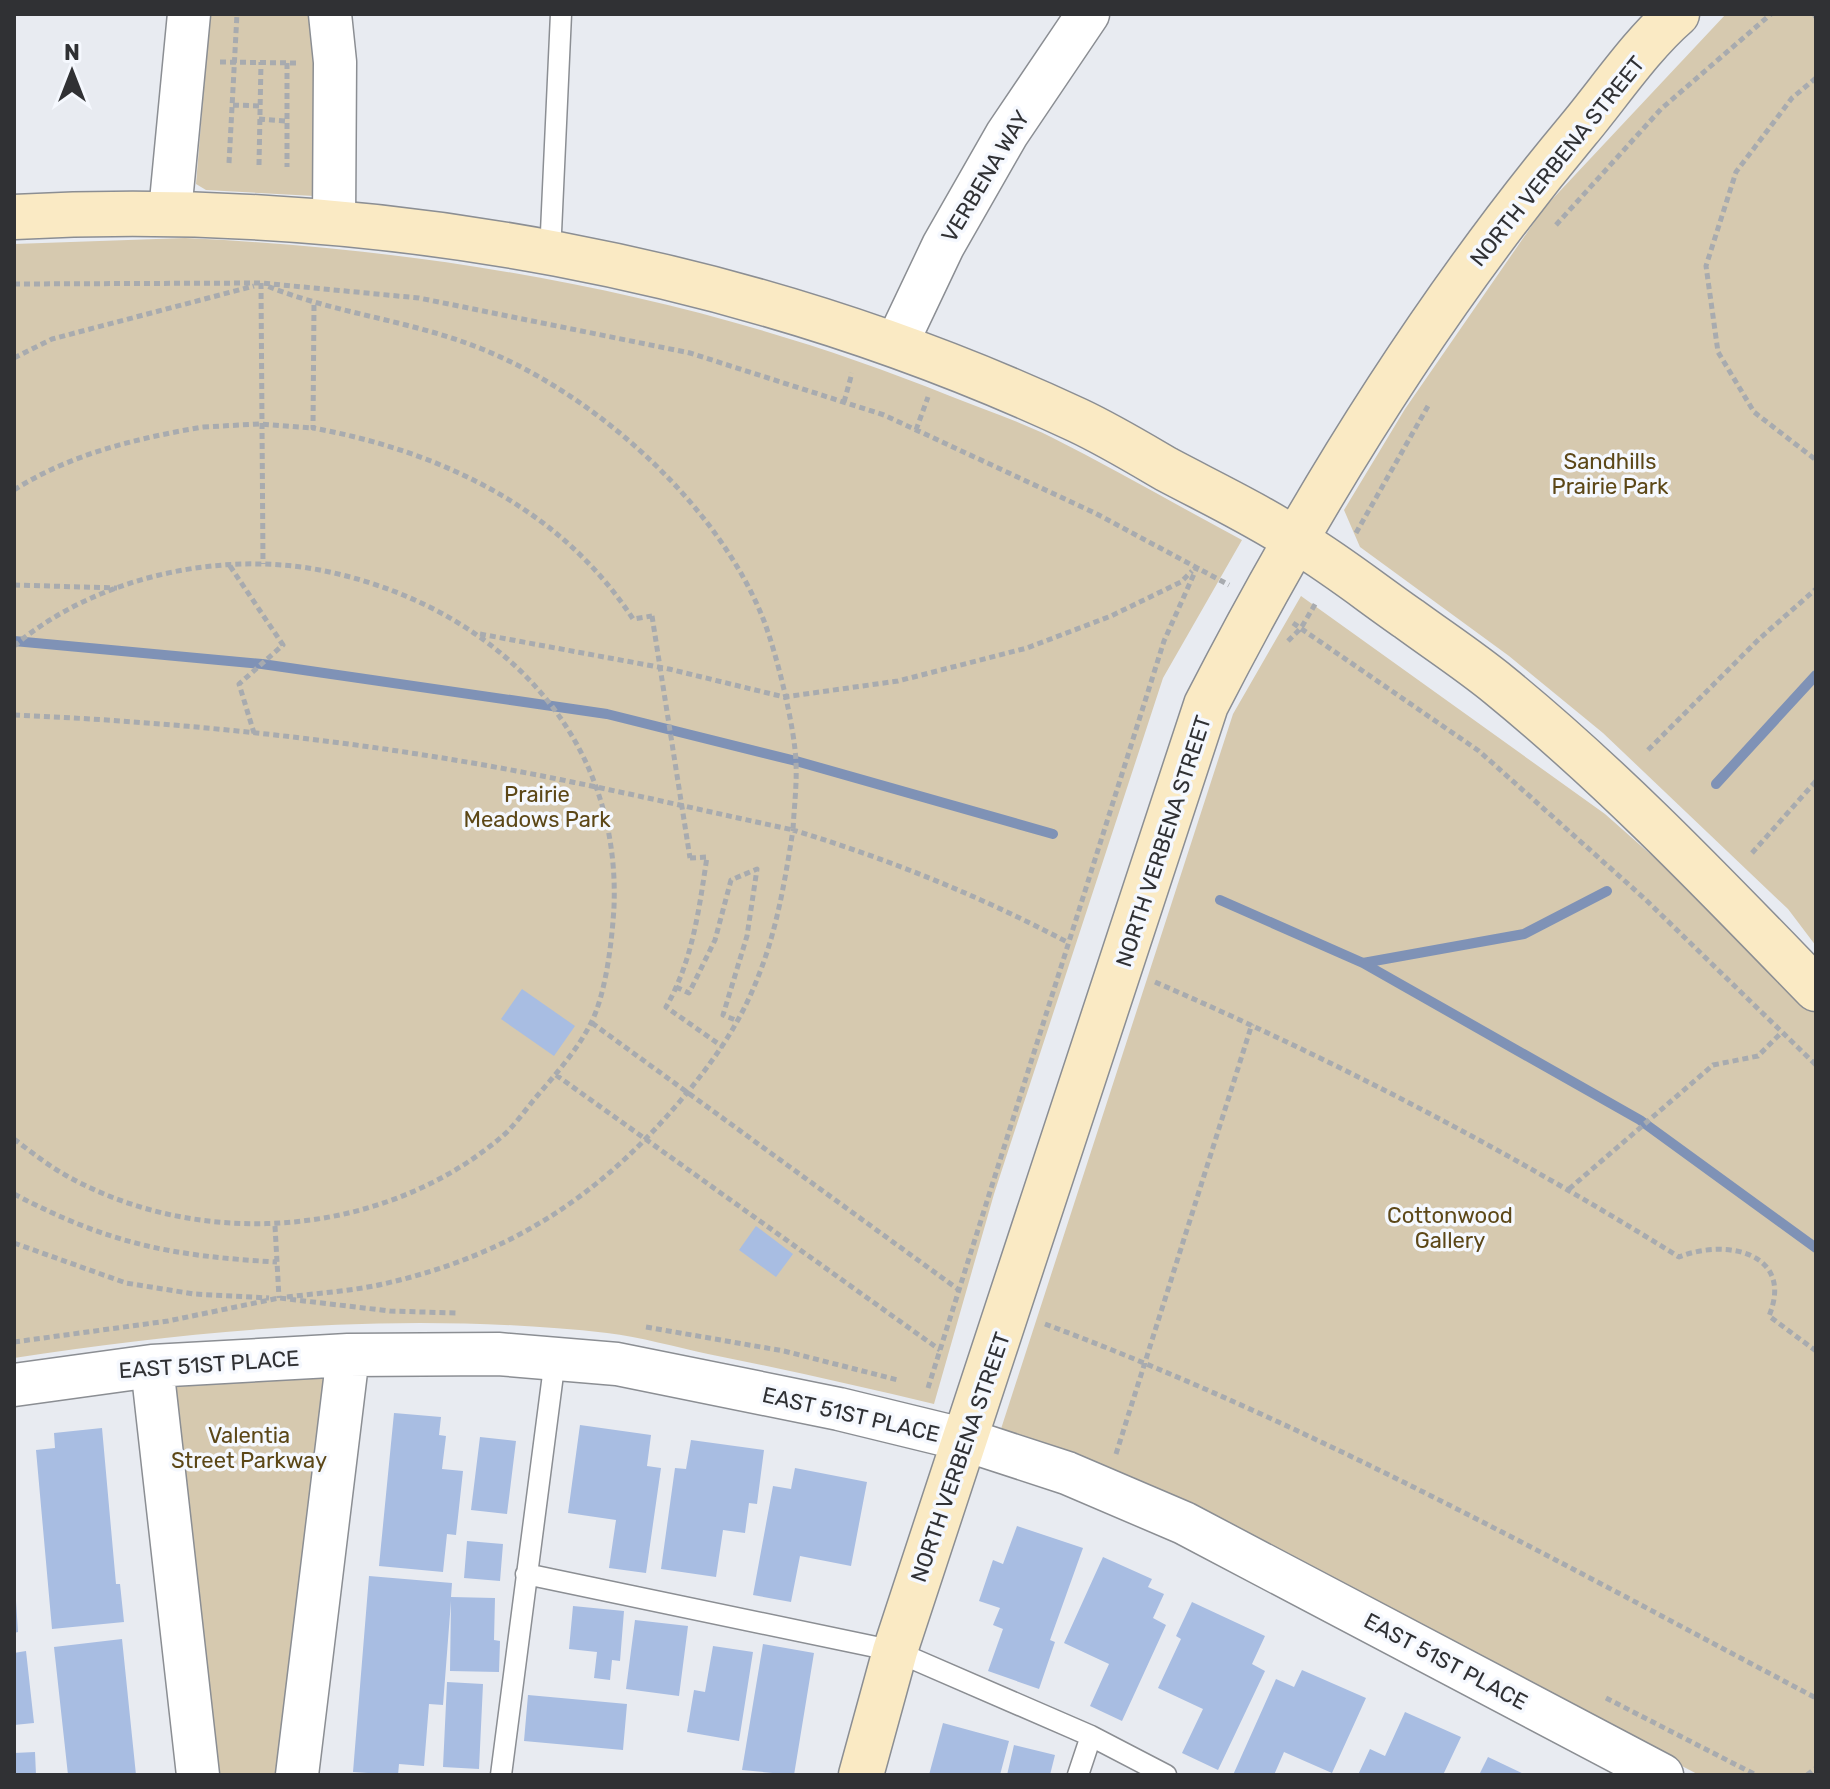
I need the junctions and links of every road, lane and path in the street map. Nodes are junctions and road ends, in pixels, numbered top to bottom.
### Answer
1 (189, 14) edge
2 (237, 14) edge
3 (330, 14) edge
4 (561, 14) edge
5 (1088, 14) edge
6 (1677, 14) edge
7 (1769, 15) edge
8 (211, 61) dead end
9 (235, 62) junction
10 (261, 62) junction
11 (287, 63) junction
12 (302, 63) dead end
13 (1816, 78) edge
14 (233, 105) junction
15 (260, 106) junction
16 (259, 119) junction
17 (287, 121) junction
18 (229, 163) dead end
19 (259, 165) dead end
20 (287, 167) dead end
21 (170, 212) junction
22 (14, 217) edge
23 (334, 222) junction
24 (1547, 236) dead end
25 (550, 254) junction
26 (261, 283) junction
27 (14, 284) edge
28 (314, 305) junction
29 (896, 345) junction
30 (14, 358) edge
31 (853, 372) dead end
32 (1434, 396) dead end
33 (929, 397) dead end
34 (844, 402) junction
35 (313, 428) junction
36 (916, 430) junction
37 (1816, 460) edge
38 (14, 490) edge
39 (1360, 526) dead end
40 (1297, 540) junction
41 (263, 564) junction
42 (229, 565) junction
43 (1198, 565) junction
44 (1216, 576) dead end
45 (14, 585) edge
46 (118, 588) junction
47 (1816, 589) edge
48 (1311, 612) dead end
49 (478, 634) junction
50 (14, 646) edge
51 (784, 697) junction
52 (14, 715) edge
53 (254, 733) junction
54 (1648, 750) dead end
55 (1816, 781) edge
56 (598, 787) junction
57 (793, 830) junction
58 (1752, 853) dead end
59 (1069, 943) junction
60 (1154, 982) dead end
61 (676, 987) junction
62 (1816, 989) edge
63 (738, 1021) junction
64 (592, 1023) junction
65 (1252, 1024) junction
66 (1782, 1032) junction
67 (723, 1047) junction
68 (1816, 1065) edge
69 (556, 1075) junction
70 (687, 1092) junction
71 (14, 1139) edge
72 (647, 1141) junction
73 (1569, 1189) junction
74 (14, 1194) edge
75 (275, 1226) junction
76 (14, 1243) edge
77 (277, 1262) junction
78 (959, 1290) junction
79 (279, 1298) junction
80 (1045, 1324) dead end
81 (14, 1342) edge
82 (940, 1350) junction
83 (1816, 1351) edge
84 (348, 1355) junction
85 (555, 1359) junction
86 (1146, 1361) junction
87 (152, 1366) junction
88 (14, 1385) edge
89 (928, 1388) dead end
90 (966, 1440) junction
91 (1116, 1454) dead end
92 (526, 1574) junction
93 (895, 1651) junction
94 (1816, 1698) edge
95 (1091, 1736) junction
96 (1714, 1753) dead end
97 (1816, 1768) edge
98 (198, 1775) edge
99 (297, 1775) edge
100 (501, 1775) edge
101 (861, 1775) edge
102 (1078, 1775) edge
103 (1166, 1775) edge
104 (1662, 1775) edge
105 (1756, 1775) edge
106 (1807, 1775) edge

1 - 21 street
2 - 9 path
3 - 23 street
4 - 25 lane
5 - 29 street, VERBENA WAY
6 - 40 street, NORTH VERBENA STREET
7 - 24 path
8 - 9 path
9 - 10 path
9 - 14 path
10 - 11 path
10 - 15 path
11 - 12 path
11 - 17 path
13 - 37 path
14 - 15 path
14 - 18 path
15 - 16 path
16 - 17 path
16 - 19 path
17 - 20 path
21 - 22 street
21 - 23 street
23 - 25 street
25 - 29 street
26 - 27 path
26 - 28 path
26 - 30 path
26 - 34 path
26 - 41 path
28 - 35 path
28 - 51 path
29 - 40 street
31 - 34 path
32 - 39 path
33 - 36 path
34 - 36 path
35 - 38 path, bridge
35 - 61 path, bridge
36 - 43 path
40 - 62 street
40 - 90 street, NORTH VERBENA STREET
41 - 42 path
41 - 49 path
42 - 46 path
42 - 53 path
43 - 44 path
43 - 51 path
43 - 59 path
45 - 46 path
46 - 50 path
47 - 54 path
48 - 66 path
49 - 51 path
49 - 56 path
51 - 57 path
52 - 53 path
53 - 56 path
55 - 58 path
56 - 57 path
56 - 64 path
57 - 59 path
57 - 63 path
59 - 78 path
60 - 65 path
61 - 63 path
61 - 67 path
63 - 67 path
64 - 69 path
64 - 70 path
65 - 73 path
65 - 86 path
66 - 68 path
66 - 73 path
67 - 70 path
69 - 72 path
69 - 75 path
70 - 72 path
70 - 78 path
71 - 75 path
72 - 79 path
72 - 82 path
73 - 83 path
74 - 77 path
75 - 77 path
76 - 79 path
77 - 79 path
78 - 82 path
79 - 81 path
80 - 86 path
82 - 89 path
84 - 85 street, EAST 51ST PLACE
84 - 87 street, EAST 51ST PLACE
84 - 99 street
85 - 90 street, EAST 51ST PLACE
85 - 92 lane
86 - 91 path
86 - 94 path
87 - 88 street, EAST 51ST PLACE
87 - 98 street
90 - 93 street, NORTH VERBENA STREET
90 - 104 street, EAST 51ST PLACE
92 - 93 lane
92 - 100 lane
93 - 95 lane
93 - 101 street, NORTH VERBENA STREET
95 - 102 lane
95 - 103 lane
96 - 105 path
97 - 106 path

